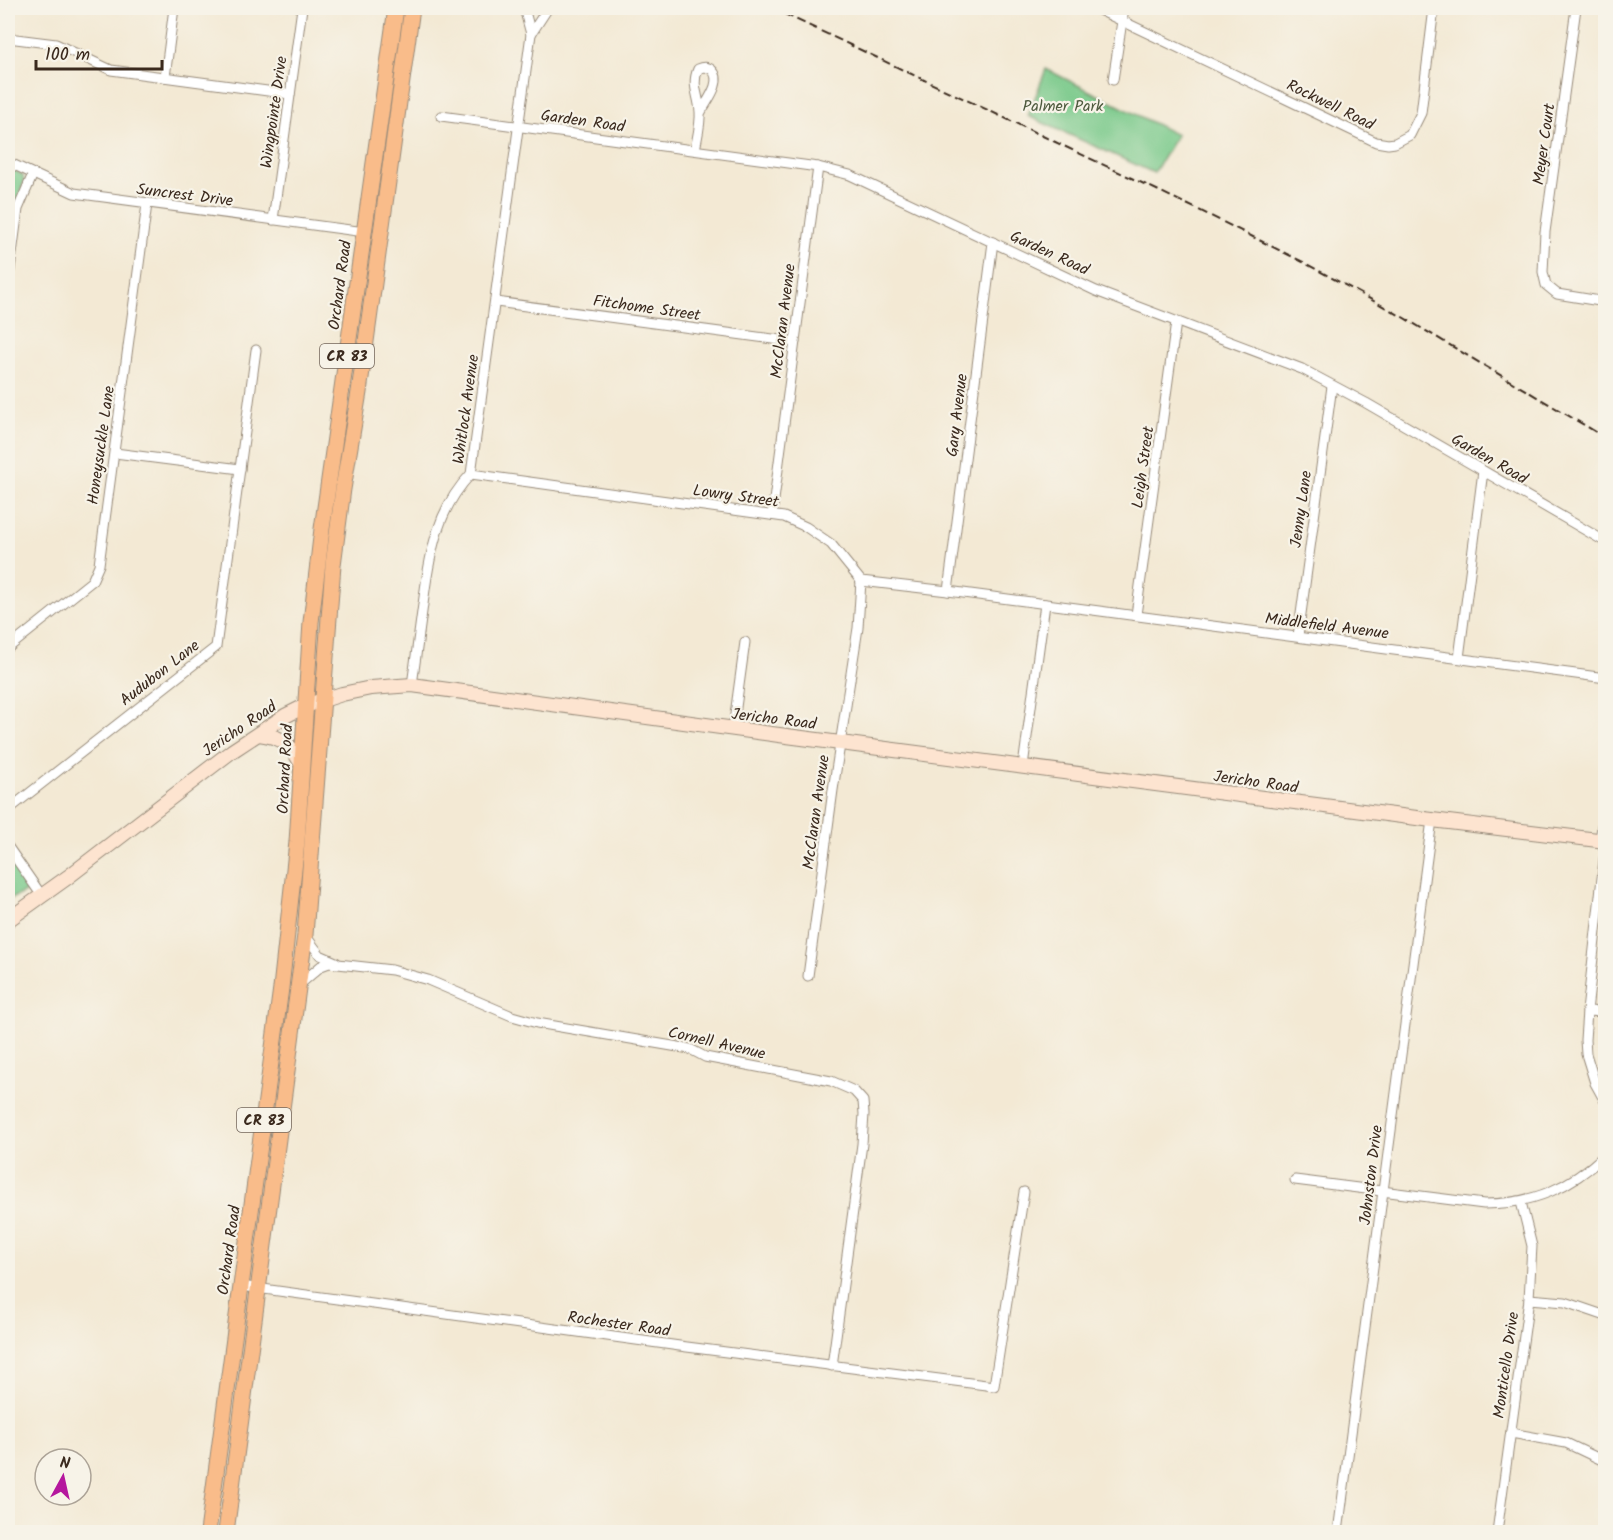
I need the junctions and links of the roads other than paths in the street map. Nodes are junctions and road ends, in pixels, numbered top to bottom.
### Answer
1 (174, 8) edge
2 (302, 8) edge
3 (396, 8) edge
4 (412, 8) edge
5 (524, 8) edge
6 (548, 8) edge
7 (1095, 8) edge
8 (1124, 8) edge
9 (1434, 8) edge
10 (1576, 8) edge
11 (1122, 21) junction
12 (531, 34) junction
13 (8, 38) edge
14 (165, 77) junction
15 (1113, 80) dead end
16 (290, 94) junction
17 (701, 112) dead end
18 (441, 116) dead end
19 (518, 127) junction
20 (695, 150) junction
21 (8, 162) edge
22 (818, 167) junction
23 (33, 174) junction
24 (147, 204) junction
25 (273, 220) junction
26 (365, 232) junction
27 (993, 242) junction
28 (8, 284) edge
29 (496, 302) junction
30 (1605, 302) edge
31 (1176, 322) junction
32 (795, 342) junction
33 (256, 350) dead end
34 (1332, 386) junction
35 (115, 453) junction
36 (240, 469) junction
37 (1483, 471) junction
38 (471, 474) junction
39 (772, 515) junction
40 (1605, 542) edge
41 (861, 581) junction
42 (948, 591) junction
43 (1045, 604) junction
44 (1136, 615) junction
45 (1298, 636) junction
46 (745, 642) dead end
47 (8, 648) edge
48 (1459, 658) junction
49 (1605, 678) edge
50 (412, 684) junction
51 (323, 700) junction
52 (305, 705) junction
53 (733, 729) junction
54 (259, 734) junction
55 (839, 742) junction
56 (302, 763) junction
57 (1023, 766) junction
58 (1605, 800) edge
59 (8, 810) edge
60 (1432, 820) junction
61 (1603, 840) edge
62 (8, 847) edge
63 (42, 897) junction
64 (8, 920) edge
65 (305, 935) junction
66 (338, 963) junction
67 (808, 976) dead end
68 (299, 985) junction
69 (1587, 1011) junction
70 (1605, 1012) edge
71 (1605, 1103) edge
72 (1605, 1154) edge
73 (1295, 1180) dead end
74 (1024, 1192) dead end
75 (1383, 1192) junction
76 (1521, 1202) junction
77 (241, 1286) junction
78 (258, 1288) junction
79 (1529, 1299) junction
80 (1605, 1316) edge
81 (832, 1366) junction
82 (1510, 1433) junction
83 (1605, 1462) edge
84 (208, 1533) edge
85 (226, 1533) edge
86 (1338, 1533) edge
87 (1497, 1533) edge

1 - 14 street
2 - 16 street, Wingpointe Drive
3 - 26 main road, Orchard Road / CR 83
4 - 51 main road, Orchard Road / CR 83
5 - 12 street
6 - 12 street
7 - 11 street, Rockwell Road
8 - 11 street
9 - 11 street, Rockwell Road
10 - 30 street, Meyer Court
11 - 15 street
12 - 19 street, Whitlock Avenue
13 - 14 street
14 - 16 street
16 - 25 street, Wingpointe Drive
17 - 20 street
18 - 19 street, Garden Road
19 - 20 street, Garden Road
19 - 29 street, Whitlock Avenue
20 - 22 street, Garden Road
21 - 23 street, Suncrest Drive
22 - 27 street, Garden Road
22 - 32 street, McClaran Avenue
23 - 24 street, Suncrest Drive
23 - 28 street
24 - 25 street, Suncrest Drive
24 - 35 street, Honeysuckle Lane
25 - 26 street, Suncrest Drive
26 - 52 main road, Orchard Road / CR 83
27 - 31 street, Garden Road
27 - 42 street, Gary Avenue
29 - 32 street, Fitchome Street
29 - 38 street, Whitlock Avenue
31 - 34 street, Garden Road
31 - 44 street, Leigh Street
32 - 39 street, McClaran Avenue
33 - 36 street, Audubon Lane
34 - 37 street, Garden Road
34 - 45 street, Jenny Lane
35 - 36 street
35 - 47 street, Honeysuckle Lane
36 - 59 street, Audubon Lane
37 - 40 street, Garden Road
37 - 48 street
38 - 39 street, Lowry Street
38 - 50 street, Whitlock Avenue
39 - 41 street, Lowry Street
41 - 42 street
41 - 55 street, McClaran Avenue
42 - 43 street
43 - 44 street, Middlefield Avenue
43 - 57 street
44 - 45 street, Middlefield Avenue
45 - 48 street, Middlefield Avenue
46 - 53 street
48 - 49 street, Middlefield Avenue
50 - 51 main road, Jericho Road
50 - 53 main road, Jericho Road
51 - 52 main road, Jericho Road
51 - 65 main road, Orchard Road / CR 83
52 - 54 main road, Jericho Road
52 - 56 main road, Orchard Road / CR 83
53 - 55 main road, Jericho Road
54 - 56 main road
54 - 63 main road, Jericho Road
55 - 57 main road, Jericho Road
55 - 67 street, McClaran Avenue
56 - 77 main road, Orchard Road / CR 83
57 - 60 main road, Jericho Road
58 - 61 street
60 - 61 main road, Jericho Road
60 - 75 street, Johnston Drive
61 - 69 street
62 - 63 street
63 - 64 main road, Jericho Road
65 - 66 street, Cornell Avenue
65 - 68 main road, Orchard Road / CR 83
66 - 68 street
66 - 81 street, Cornell Avenue
68 - 78 main road, Orchard Road / CR 83
69 - 70 street
69 - 71 street
72 - 76 street
73 - 75 street
74 - 81 street, Rochester Road
75 - 76 street
75 - 86 street, Johnston Drive
76 - 79 street, Monticello Drive
77 - 78 street, Rochester Road
77 - 84 main road, Orchard Road / CR 83
78 - 81 street, Rochester Road
78 - 85 main road, Orchard Road / CR 83
79 - 80 street
79 - 82 street, Monticello Drive
82 - 83 street
82 - 87 street, Monticello Drive

